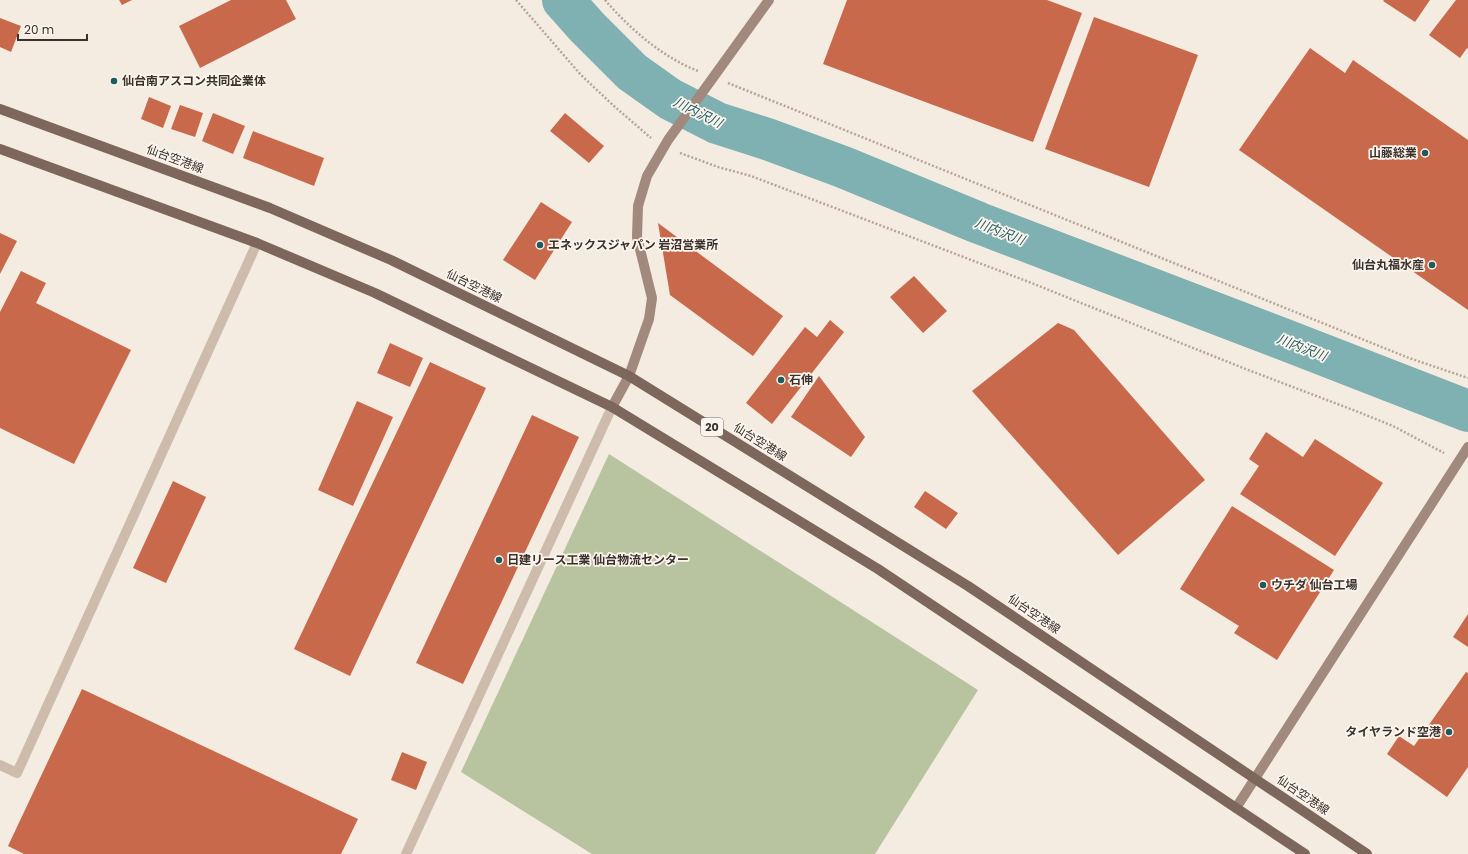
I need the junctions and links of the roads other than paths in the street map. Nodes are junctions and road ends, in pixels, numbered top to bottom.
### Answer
1 (769, 0) edge
2 (0, 109) edge
3 (0, 149) edge
4 (258, 243) junction
5 (629, 376) junction
6 (612, 407) junction
7 (1468, 447) edge
8 (0, 765) edge
9 (1256, 779) junction
10 (1236, 808) junction
11 (406, 854) edge
12 (1305, 854) edge
13 (1367, 854) edge

1 - 5 street
2 - 5 main road, 仙台空港線 / 20
3 - 4 main road
4 - 6 main road
4 - 8 street
5 - 6 street
5 - 9 main road, 仙台空港線 / 20
6 - 10 main road
6 - 11 street
7 - 9 street
9 - 10 street
9 - 13 main road, 仙台空港線 / 20
10 - 12 main road

